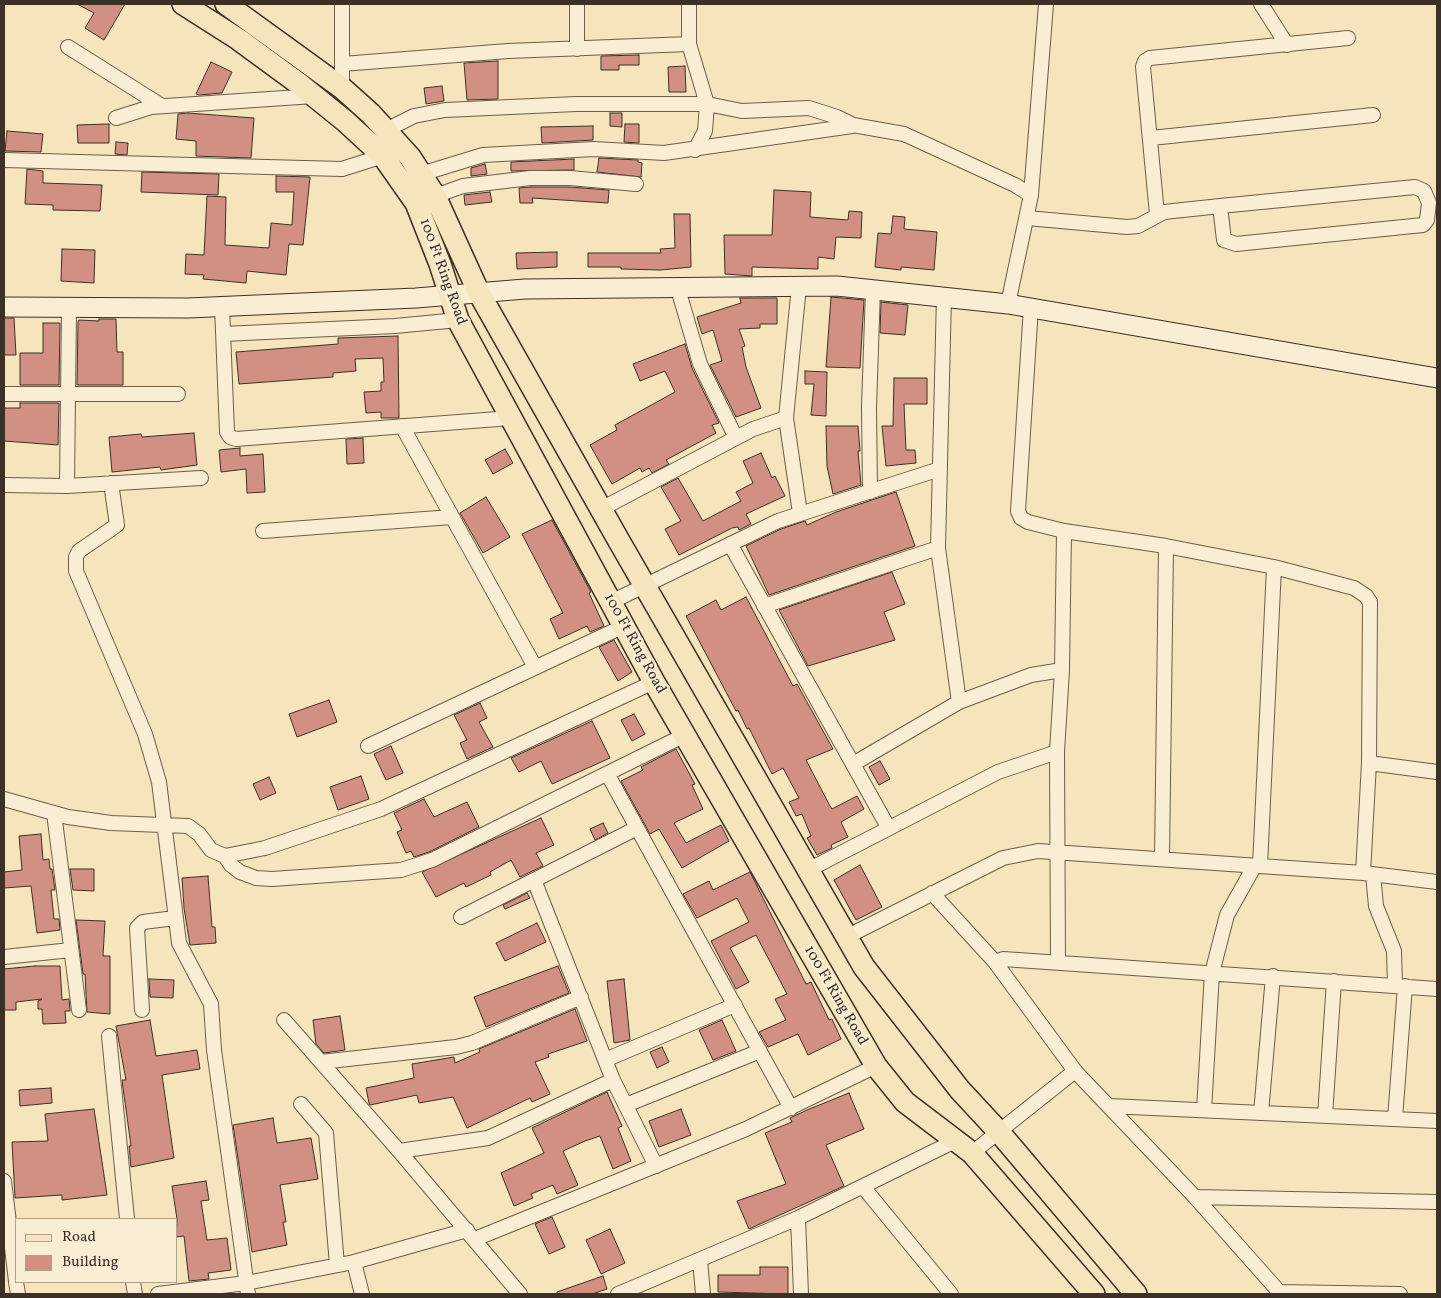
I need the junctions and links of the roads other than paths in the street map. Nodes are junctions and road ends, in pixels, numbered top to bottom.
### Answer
1 (183, 4) edge
2 (226, 4) edge
3 (342, 4) edge
4 (577, 4) edge
5 (689, 4) edge
6 (1046, 4) edge
7 (1261, 4) edge
8 (1348, 38) dead end
9 (689, 44) junction
10 (1287, 45) junction
11 (68, 47) dead end
12 (577, 49) junction
13 (342, 64) junction
14 (342, 88) junction
15 (314, 96) junction
16 (706, 104) junction
17 (162, 106) junction
18 (1374, 115) dead end
19 (116, 118) dead end
20 (853, 126) junction
21 (386, 130) junction
22 (1151, 138) junction
23 (695, 150) junction
24 (383, 156) junction
25 (4, 160) edge
26 (421, 174) junction
27 (636, 184) dead end
28 (1031, 195) junction
29 (435, 196) junction
30 (1220, 206) junction
31 (1157, 214) junction
32 (1027, 218) junction
33 (799, 286) junction
34 (678, 289) junction
35 (873, 289) junction
36 (479, 292) junction
37 (450, 295) junction
38 (944, 295) junction
39 (1008, 304) junction
40 (222, 306) junction
41 (4, 307) edge
42 (69, 307) junction
43 (1030, 307) junction
44 (458, 320) junction
45 (223, 334) junction
46 (1437, 378) edge
47 (4, 394) edge
48 (69, 394) junction
49 (178, 394) dead end
50 (511, 418) junction
51 (786, 418) junction
52 (402, 426) junction
53 (736, 438) junction
54 (940, 470) junction
55 (201, 478) dead end
56 (111, 483) junction
57 (4, 485) edge
58 (67, 486) junction
59 (870, 492) junction
60 (601, 509) junction
61 (800, 513) junction
62 (452, 517) junction
63 (263, 531) dead end
64 (1064, 531) junction
65 (730, 544) junction
66 (1166, 546) junction
67 (938, 548) junction
68 (1274, 567) junction
69 (644, 586) junction
70 (611, 602) junction
71 (764, 606) junction
72 (624, 626) junction
73 (535, 668) junction
74 (1062, 670) junction
75 (654, 682) junction
76 (959, 702) junction
77 (685, 735) junction
78 (368, 746) dead end
79 (1057, 752) junction
80 (1368, 763) junction
81 (853, 764) junction
82 (1437, 772) edge
83 (608, 774) junction
84 (4, 800) edge
85 (54, 813) junction
86 (166, 825) junction
87 (888, 827) junction
88 (636, 828) junction
89 (1056, 851) junction
90 (225, 856) junction
91 (1162, 859) junction
92 (1257, 866) junction
93 (808, 870) junction
94 (1368, 874) junction
95 (534, 880) junction
96 (1437, 882) edge
97 (932, 893) junction
98 (461, 916) dead end
99 (175, 918) junction
100 (846, 937) junction
101 (71, 950) junction
102 (4, 957) edge
103 (1058, 961) junction
104 (995, 962) junction
105 (1212, 972) junction
106 (1273, 976) junction
107 (1334, 981) junction
108 (1400, 985) junction
109 (1437, 989) edge
110 (580, 997) junction
111 (734, 1006) junction
112 (79, 1010) dead end
113 (142, 1010) dead end
114 (284, 1020) dead end
115 (109, 1036) dead end
116 (760, 1051) junction
117 (605, 1060) junction
118 (321, 1062) junction
119 (876, 1066) junction
120 (1075, 1071) junction
121 (613, 1080) junction
122 (301, 1104) dead end
123 (626, 1105) junction
124 (1109, 1106) junction
125 (791, 1108) junction
126 (1204, 1110) junction
127 (1262, 1112) junction
128 (1325, 1116) junction
129 (1395, 1119) junction
130 (1437, 1121) edge
131 (998, 1132) junction
132 (963, 1147) junction
133 (400, 1151) junction
134 (656, 1166) junction
135 (4, 1182) edge
136 (864, 1188) junction
137 (1194, 1197) junction
138 (1437, 1202) edge
139 (127, 1218) edge
140 (798, 1218) junction
141 (471, 1234) junction
142 (700, 1260) junction
143 (354, 1262) junction
144 (337, 1265) junction
145 (15, 1273) edge
146 (247, 1288) edge
147 (1280, 1293) edge
148 (158, 1294) edge
149 (362, 1294) edge
150 (520, 1294) edge
151 (618, 1294) edge
152 (703, 1294) edge
153 (801, 1294) edge
154 (951, 1294) edge
155 (1094, 1294) edge
156 (1136, 1294) edge
157 (1400, 1294) edge

1 - 15 main road, 100 Ft Ring Road
2 - 14 main road, 100 Ft Ring Road
3 - 13 street
4 - 12 street
5 - 9 street
6 - 28 street
7 - 10 street
8 - 10 street
9 - 12 street
9 - 16 street
10 - 22 street
11 - 17 street
12 - 13 street
13 - 14 street
14 - 21 main road, 100 Ft Ring Road
15 - 17 street
15 - 24 main road, 100 Ft Ring Road
16 - 20 street
16 - 21 street
16 - 23 street
17 - 19 street
18 - 22 street
20 - 23 street
20 - 28 street
21 - 26 main road, 100 Ft Ring Road
22 - 31 street
23 - 26 street
24 - 25 street
24 - 37 main road, 100 Ft Ring Road
26 - 29 main road, 100 Ft Ring Road
27 - 29 street
28 - 32 street
29 - 36 main road, 100 Ft Ring Road
30 - 30 street
30 - 31 street
31 - 32 street
32 - 39 street
33 - 34 street
33 - 35 street
33 - 51 street
34 - 36 street
34 - 53 street
35 - 38 street
35 - 59 street
36 - 37 street
36 - 60 main road, 100 Ft Ring Road
37 - 40 street
37 - 44 main road, 100 Ft Ring Road
38 - 39 street
38 - 54 street
39 - 43 street
40 - 42 street
40 - 45 street
41 - 42 street
42 - 48 street
43 - 46 street
43 - 64 street
44 - 45 street
44 - 50 main road, 100 Ft Ring Road
45 - 52 street
47 - 48 street
48 - 49 street
48 - 58 street
50 - 52 street
50 - 70 main road, 100 Ft Ring Road
51 - 53 street
51 - 61 street
52 - 62 street
53 - 60 street
54 - 59 street
54 - 67 street
55 - 56 street
56 - 58 street
56 - 86 street
57 - 58 street
59 - 61 street
60 - 69 main road, 100 Ft Ring Road
61 - 65 street
62 - 63 street
62 - 73 street
64 - 66 street
64 - 74 street
65 - 69 street
65 - 71 street
66 - 68 street
66 - 91 street
67 - 71 street
67 - 76 street
68 - 80 street
68 - 92 street
69 - 70 street
69 - 93 main road, 100 Ft Ring Road
70 - 72 main road, 100 Ft Ring Road
71 - 81 street
72 - 73 street
72 - 75 main road, 100 Ft Ring Road
73 - 78 street
74 - 76 street
74 - 79 street
75 - 77 main road, 100 Ft Ring Road
75 - 90 street
76 - 81 street
77 - 83 street
77 - 119 main road, 100 Ft Ring Road
79 - 87 street
79 - 89 street
80 - 82 street
80 - 94 street
81 - 87 street
83 - 88 street
83 - 90 street
84 - 85 street
85 - 86 street
85 - 101 street
86 - 90 street
86 - 99 street
87 - 93 street
88 - 95 street
88 - 111 street
89 - 91 street
89 - 97 street
89 - 103 street
91 - 92 street
92 - 94 street
92 - 105 street
93 - 100 main road, 100 Ft Ring Road
94 - 96 street
94 - 108 street
95 - 98 street
95 - 110 street
97 - 100 street
97 - 104 street
99 - 113 street
99 - 146 street
100 - 131 main road, 100 Ft Ring Road
101 - 102 street
101 - 112 street
103 - 104 street
103 - 105 street
104 - 120 street
105 - 106 street
105 - 126 street
106 - 107 street
106 - 127 street
107 - 108 street
107 - 128 street
108 - 109 street
108 - 129 street
110 - 117 street
110 - 118 street
111 - 116 street
111 - 117 street
114 - 118 street
115 - 139 street
116 - 123 street
116 - 125 street
117 - 121 street
118 - 133 street
119 - 125 street
119 - 132 main road, 100 Ft Ring Road
120 - 124 street
120 - 131 street
121 - 123 street
121 - 133 street
122 - 144 street
123 - 134 street
124 - 126 street
124 - 137 street
125 - 134 street
126 - 127 street
127 - 128 street
128 - 129 street
129 - 130 street
131 - 132 street
131 - 156 main road, 100 Ft Ring Road
132 - 136 street
132 - 155 main road, 100 Ft Ring Road
133 - 141 street
134 - 141 street
135 - 145 street
136 - 140 street
136 - 154 street
137 - 138 street
137 - 147 street
140 - 142 street
140 - 153 street
141 - 143 street
141 - 150 street
142 - 151 street
142 - 152 street
143 - 144 street
143 - 149 street
144 - 146 street
146 - 148 street
147 - 157 street

